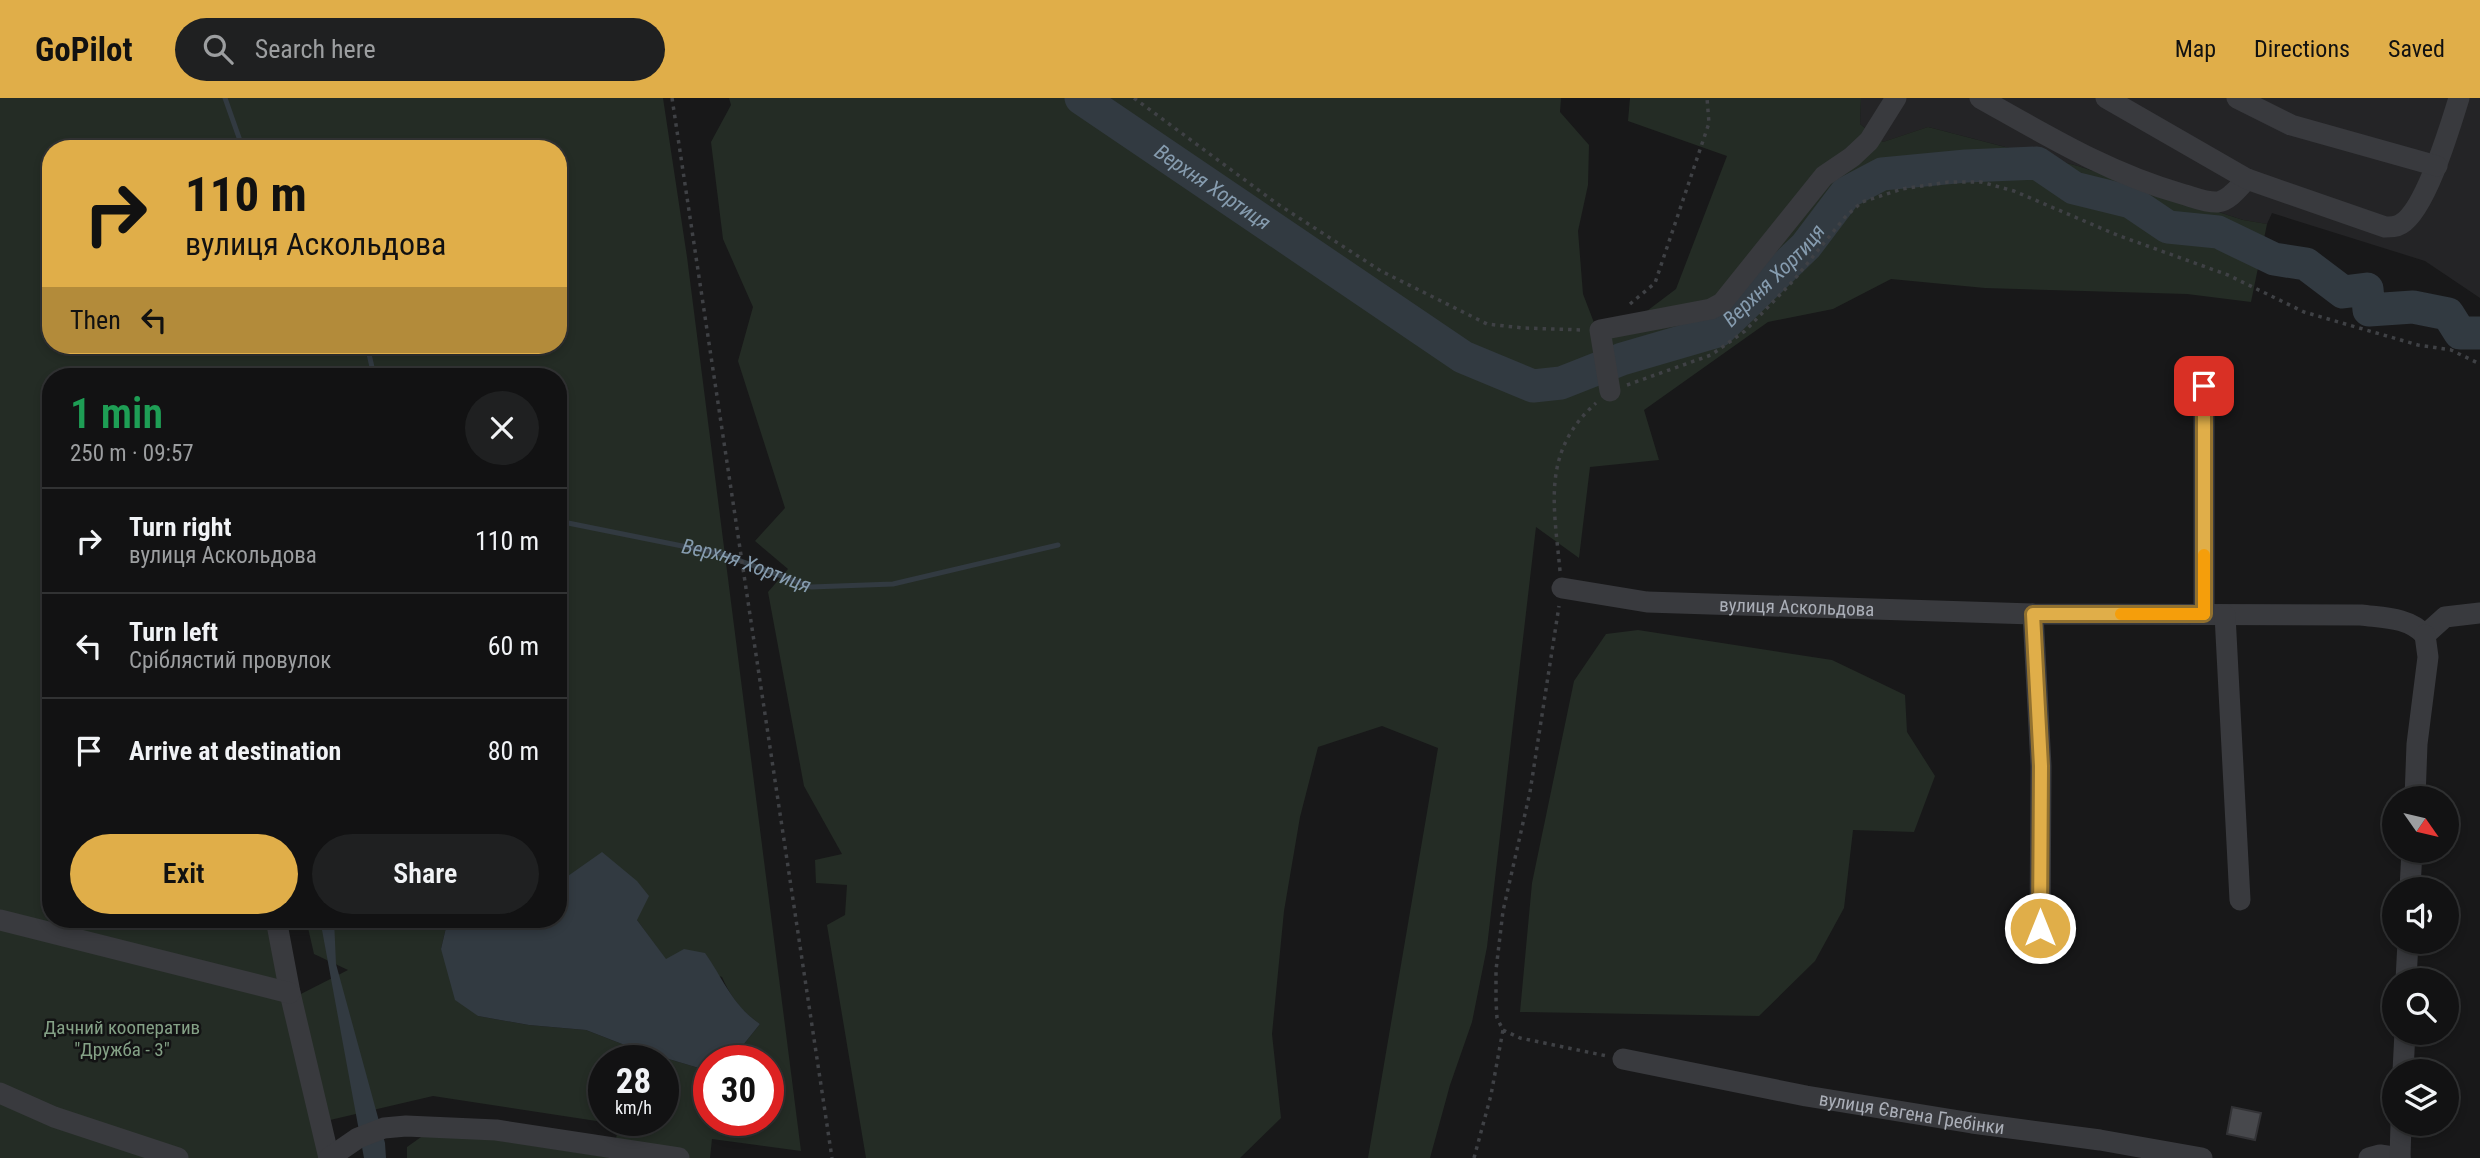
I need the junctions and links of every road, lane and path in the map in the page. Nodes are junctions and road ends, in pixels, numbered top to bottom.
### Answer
1 (672, 98) edge
2 (1134, 98) edge
3 (1707, 98) edge
4 (1896, 98) edge
5 (1980, 98) edge
6 (2106, 98) edge
7 (2237, 98) edge
8 (2453, 99) edge
9 (2437, 166) junction
10 (2247, 179) junction
11 (1627, 307) dead end
12 (1600, 330) junction
13 (2480, 364) edge
14 (2204, 386) dead end
15 (1611, 391) junction
16 (1562, 588) junction
17 (2480, 612) edge
18 (2033, 614) junction
19 (2215, 614) junction
20 (2425, 635) junction
21 (2415, 786) edge
22 (2240, 901) dead end
23 (0, 920) edge
24 (278, 928) edge
25 (2040, 928) dead end
26 (290, 993) junction
27 (1503, 1030) junction
28 (1623, 1059) joint
29 (0, 1093) edge
30 (2401, 1136) edge
31 (637, 1154) edge
32 (336, 1156) edge
33 (178, 1158) edge
34 (679, 1158) edge
35 (832, 1158) edge
36 (1474, 1158) edge
37 (2202, 1158) edge
38 (2369, 1158) edge
39 (2400, 1158) edge

1 - 35 path
2 - 12 path
3 - 11 path
4 - 12 street
5 - 10 street
6 - 10 street
7 - 9 street
8 - 9 street
9 - 10 street
12 - 15 street
13 - 15 path
14 - 19 street
15 - 16 path
16 - 18 street, вулиця Аскольдова
16 - 27 path
17 - 20 street
18 - 19 street, вулиця Аскольдова
18 - 25 street
19 - 20 street, вулиця Аскольдова
19 - 22 street
20 - 21 street
23 - 26 street
24 - 26 street
26 - 32 street
27 - 28 path
27 - 36 path
28 - 37 street, вулиця Євгена Гребінки
29 - 33 street
30 - 39 street
31 - 32 street
31 - 34 street
38 - 39 street

